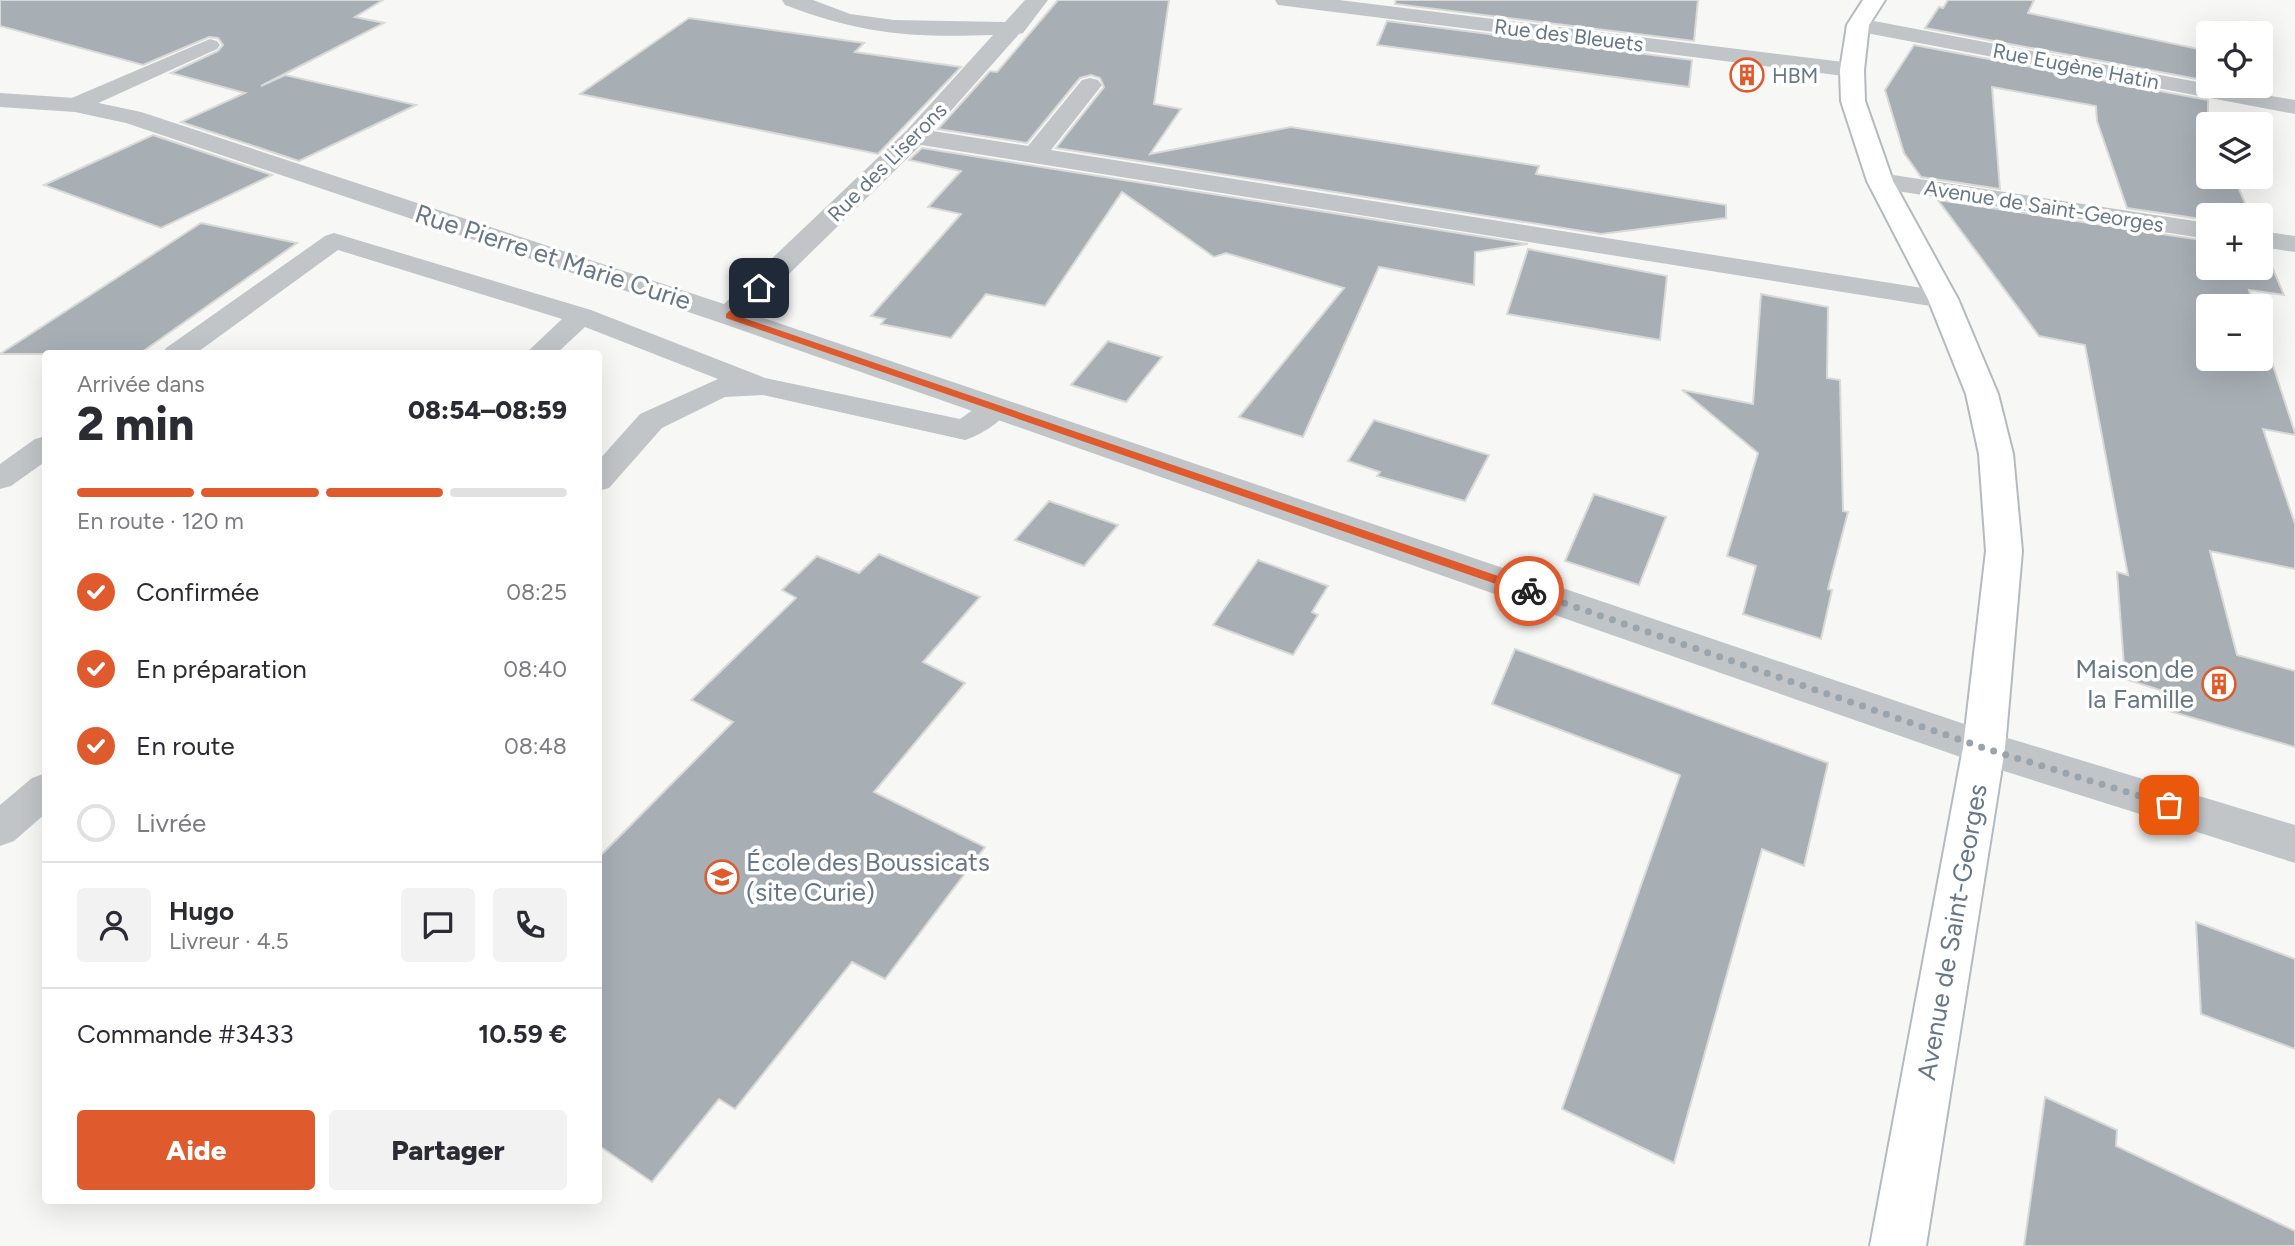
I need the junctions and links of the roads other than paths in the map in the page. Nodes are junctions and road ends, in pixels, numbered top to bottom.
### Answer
1 (793, 0) edge
2 (1037, 0) edge
3 (1286, 0) edge
4 (1866, 12) edge
5 (1015, 28) junction
6 (210, 45) dead end
7 (1852, 70) junction
8 (1090, 85) dead end
9 (0, 100) edge
10 (75, 105) junction
11 (2295, 107) edge
12 (915, 136) junction
13 (1034, 155) junction
14 (1881, 181) junction
15 (2196, 229) edge
16 (2273, 241) edge
17 (2295, 244) edge
18 (1943, 299) junction
19 (581, 316) junction
20 (729, 316) junction
21 (182, 350) edge
22 (543, 350) edge
23 (763, 386) junction
24 (996, 408) junction
25 (42, 449) edge
26 (602, 476) edge
27 (0, 479) edge
28 (1984, 748) junction
29 (42, 792) edge
30 (0, 829) edge
31 (2295, 844) edge
32 (1898, 1246) edge

1 - 5 street
2 - 5 street, Rue des Liserons
3 - 7 street, Rue des Bleuets
4 - 7 main road, Avenue de Saint-Georges
4 - 11 street, Rue Eugène Hatin
5 - 12 street, Rue des Liserons
6 - 10 lane
7 - 14 main road, Avenue de Saint-Georges
8 - 13 street
9 - 10 street, Rue Pierre et Marie Curie
10 - 20 street, Rue Pierre et Marie Curie
12 - 13 street
12 - 20 street, Rue des Liserons
13 - 18 street
14 - 15 street, Avenue de Saint-Georges
14 - 18 main road, Avenue de Saint-Georges
16 - 17 street
18 - 28 main road, Avenue de Saint-Georges
19 - 21 lane
19 - 22 lane
19 - 23 lane
20 - 24 street, Rue Pierre et Marie Curie
23 - 24 lane
23 - 26 lane
24 - 28 street, Rue Pierre et Marie Curie
25 - 27 lane
28 - 31 street, Rue Pierre et Marie Curie
28 - 32 main road, Avenue de Saint-Georges
29 - 30 lane

